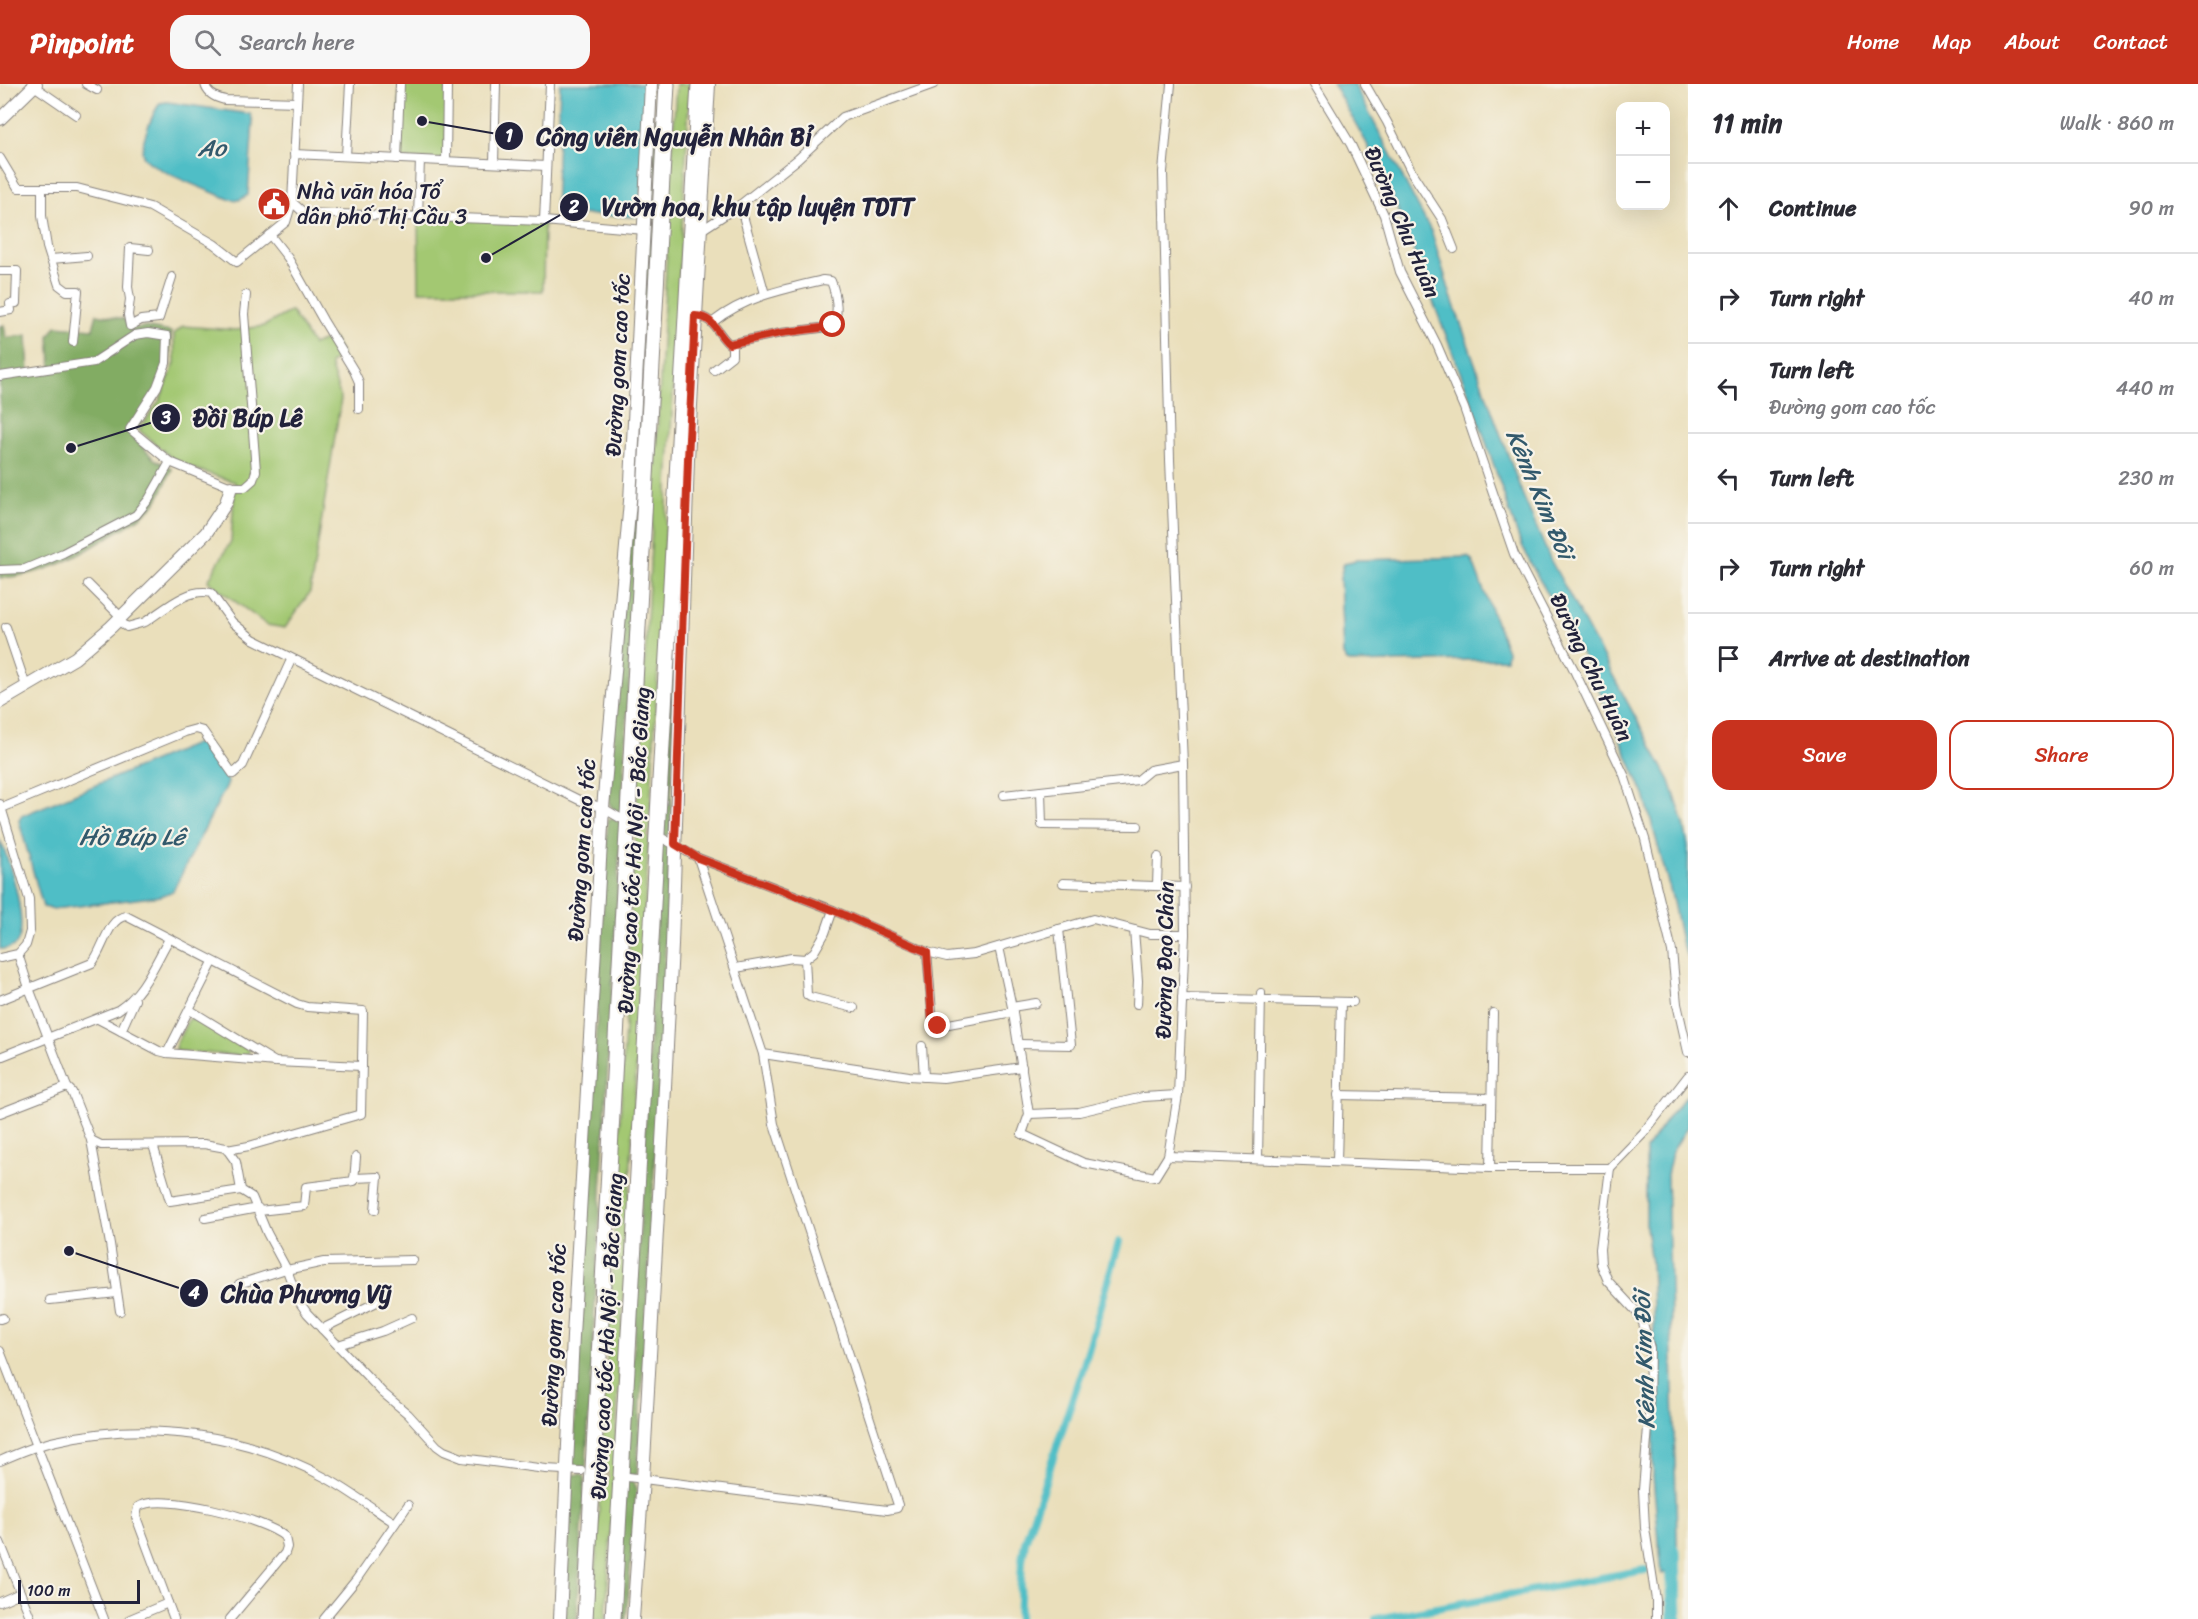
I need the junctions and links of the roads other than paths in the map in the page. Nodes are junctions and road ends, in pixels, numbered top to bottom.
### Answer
1 (86, 84) edge
2 (206, 84) edge
3 (298, 84) edge
4 (350, 84) edge
5 (400, 84) edge
6 (447, 84) edge
7 (496, 84) edge
8 (550, 84) edge
9 (651, 84) edge
10 (667, 84) edge
11 (699, 84) edge
12 (709, 84) edge
13 (934, 84) edge
14 (1170, 84) edge
15 (1314, 84) edge
16 (1365, 84) edge
17 (34, 85) edge
18 (97, 90) dead end
19 (297, 102) junction
20 (76, 115) dead end
21 (0, 119) edge
22 (294, 154) junction
23 (346, 156) junction
24 (0, 158) edge
25 (397, 159) junction
26 (420, 160) junction
27 (446, 160) junction
28 (494, 163) junction
29 (546, 166) junction
30 (42, 188) junction
31 (292, 202) junction
32 (740, 205) junction
33 (418, 216) junction
34 (544, 221) junction
35 (645, 230) junction
36 (700, 231) junction
37 (270, 235) junction
38 (1454, 249) dead end
39 (149, 250) dead end
40 (87, 256) dead end
41 (51, 259) junction
42 (0, 271) edge
43 (172, 277) dead end
44 (765, 294) junction
45 (246, 295) dead end
46 (0, 312) edge
47 (695, 316) junction
48 (712, 322) junction
49 (73, 342) dead end
50 (732, 344) junction
51 (714, 370) dead end
52 (0, 376) edge
53 (359, 409) dead end
54 (170, 462) junction
55 (231, 487) junction
56 (0, 570) edge
57 (88, 584) dead end
58 (119, 619) junction
59 (6, 627) dead end
60 (291, 660) junction
61 (26, 686) junction
62 (0, 702) edge
63 (1183, 764) junction
64 (1041, 791) junction
65 (1004, 795) dead end
66 (1, 806) edge
67 (603, 808) junction
68 (620, 818) tunnel mouth
69 (1138, 826) dead end
70 (662, 838) tunnel mouth
71 (675, 844) junction
72 (1158, 857) dead end
73 (698, 858) junction
74 (1064, 884) dead end
75 (1157, 885) junction
76 (1185, 887) junction
77 (833, 910) junction
78 (1059, 929) junction
79 (1134, 930) junction
80 (1185, 934) junction
81 (169, 939) junction
82 (999, 947) junction
83 (927, 952) junction
84 (18, 954) junction
85 (0, 958) edge
86 (805, 959) junction
87 (213, 962) junction
88 (736, 968) junction
89 (28, 988) junction
90 (138, 995) junction
91 (1261, 997) junction
92 (1182, 998) junction
93 (0, 1000) edge
94 (1341, 1002) junction
95 (1353, 1002) dead end
96 (1036, 1003) dead end
97 (1137, 1004) dead end
98 (854, 1008) dead end
99 (1013, 1009) junction
100 (190, 1010) junction
101 (1493, 1013) dead end
102 (98, 1019) junction
103 (121, 1031) junction
104 (48, 1037) junction
105 (1019, 1044) junction
106 (922, 1046) dead end
107 (1688, 1052) edge
108 (167, 1053) junction
109 (763, 1054) junction
110 (0, 1057) edge
111 (276, 1062) junction
112 (362, 1066) junction
113 (1022, 1068) junction
114 (1688, 1076) edge
115 (924, 1077) junction
116 (67, 1087) junction
117 (1178, 1095) junction
118 (1338, 1095) junction
119 (1491, 1098) junction
120 (0, 1113) edge
121 (1029, 1114) junction
122 (91, 1140) junction
123 (153, 1145) junction
124 (227, 1150) junction
125 (1168, 1156) junction
126 (356, 1157) dead end
127 (1258, 1159) junction
128 (1337, 1162) junction
129 (1490, 1168) junction
130 (1610, 1168) junction
131 (354, 1178) junction
132 (241, 1190) junction
133 (259, 1210) junction
134 (375, 1210) dead end
135 (205, 1218) dead end
136 (413, 1260) dead end
137 (287, 1269) junction
138 (239, 1284) dead end
139 (117, 1293) junction
140 (385, 1298) dead end
141 (50, 1300) dead end
142 (120, 1311) dead end
143 (412, 1318) dead end
144 (322, 1329) junction
145 (338, 1345) junction
146 (0, 1351) edge
147 (36, 1446) junction
148 (0, 1461) edge
149 (567, 1470) junction
150 (580, 1471) tunnel mouth
151 (628, 1477) tunnel mouth
152 (643, 1479) junction
153 (408, 1505) dead end
154 (395, 1523) junction
155 (0, 1542) edge
156 (20, 1593) junction
157 (0, 1602) edge
158 (168, 1603) junction
159 (31, 1619) edge
160 (104, 1619) edge
161 (130, 1619) edge
162 (174, 1619) edge
163 (230, 1619) edge
164 (324, 1619) edge
165 (560, 1619) edge
166 (585, 1619) edge
167 (613, 1619) edge
168 (633, 1619) edge
169 (1656, 1619) edge

1 - 18 street
2 - 19 street
3 - 19 street
4 - 23 street
5 - 25 street
6 - 27 street
7 - 28 street
8 - 29 street
9 - 35 main road, Đường gom cao tốc
10 - 166 highway, Đường cao tốc Hà Nội - Bắc Giang
11 - 167 highway, Đường cao tốc Hà Nội - Bắc Giang
12 - 36 main road
13 - 32 street
14 - 63 street, Đường Đạo Chân
15 - 107 street, Đường Chu Huân
16 - 38 street
17 - 20 street
17 - 21 main road
19 - 22 street
22 - 23 street
22 - 31 street
23 - 25 street
24 - 30 street
25 - 26 street
26 - 27 street
26 - 33 street
27 - 28 street
28 - 29 street
29 - 34 street
30 - 37 street
30 - 41 street
31 - 33 street
31 - 37 street
32 - 36 street
32 - 44 street
33 - 34 street
34 - 35 street
35 - 67 main road, Đường gom cao tốc
36 - 47 main road
37 - 53 street
39 - 43 street
40 - 41 street
41 - 49 street
42 - 46 street
44 - 48 street
44 - 50 street
45 - 55 street
47 - 48 street
47 - 71 main road
48 - 50 street
50 - 51 street
52 - 54 street
54 - 55 street
54 - 56 street
55 - 58 main road
57 - 58 street
58 - 60 street
58 - 61 main road
59 - 61 street
60 - 66 street
60 - 67 street
61 - 62 main road
63 - 64 street
63 - 76 street, Đường Đạo Chân
64 - 65 street
64 - 69 street
66 - 84 street
67 - 68 street
67 - 149 main road, Đường gom cao tốc
70 - 71 street
71 - 73 street
71 - 152 main road
72 - 75 street
73 - 77 street
73 - 88 street
74 - 75 street
75 - 76 street
76 - 80 street, Đường Đạo Chân
77 - 83 street
77 - 86 street
78 - 79 street
78 - 82 street
78 - 105 street
79 - 80 street
79 - 97 street
80 - 92 street, Đường Đạo Chân
81 - 87 street
81 - 89 street
81 - 90 street
82 - 83 street
82 - 99 street
83 - 99 street
84 - 85 street
84 - 89 street
86 - 88 street
86 - 98 street
87 - 100 street
87 - 112 street
88 - 109 street
89 - 93 street
89 - 104 street
90 - 102 street
90 - 103 street
91 - 92 street
91 - 94 street
91 - 127 street
92 - 117 street, Đường Đạo Chân
94 - 95 street
94 - 118 street
96 - 99 street
99 - 105 street
100 - 108 street
100 - 111 street
101 - 119 street
102 - 103 street
102 - 104 street
103 - 108 street
104 - 110 street
104 - 116 street
105 - 113 street
106 - 115 street
108 - 111 street
109 - 115 street
109 - 152 street
111 - 112 street
112 - 124 street
113 - 115 street
113 - 121 street
114 - 130 street
116 - 120 street
116 - 122 street
117 - 121 street
117 - 125 street, Đường Đạo Chân
118 - 119 street
118 - 128 street
119 - 129 street
121 - 125 street
122 - 123 street
122 - 139 street
123 - 124 street
123 - 132 street
124 - 132 street
125 - 127 street
126 - 131 street
127 - 128 street
128 - 129 street
129 - 130 street
130 - 169 street
131 - 133 street
131 - 134 street
132 - 133 street
133 - 135 street
133 - 137 street
136 - 137 street
137 - 138 street
137 - 144 street
139 - 141 street
139 - 142 street
140 - 144 street
143 - 145 street
144 - 145 street
145 - 149 street
146 - 147 street
147 - 148 street
147 - 154 street
147 - 160 street
149 - 150 street
149 - 165 main road, Đường gom cao tốc
151 - 152 street
152 - 168 main road
153 - 154 street
154 - 164 street
155 - 156 street
156 - 157 street
156 - 159 street
158 - 161 street
158 - 162 street
158 - 163 street

